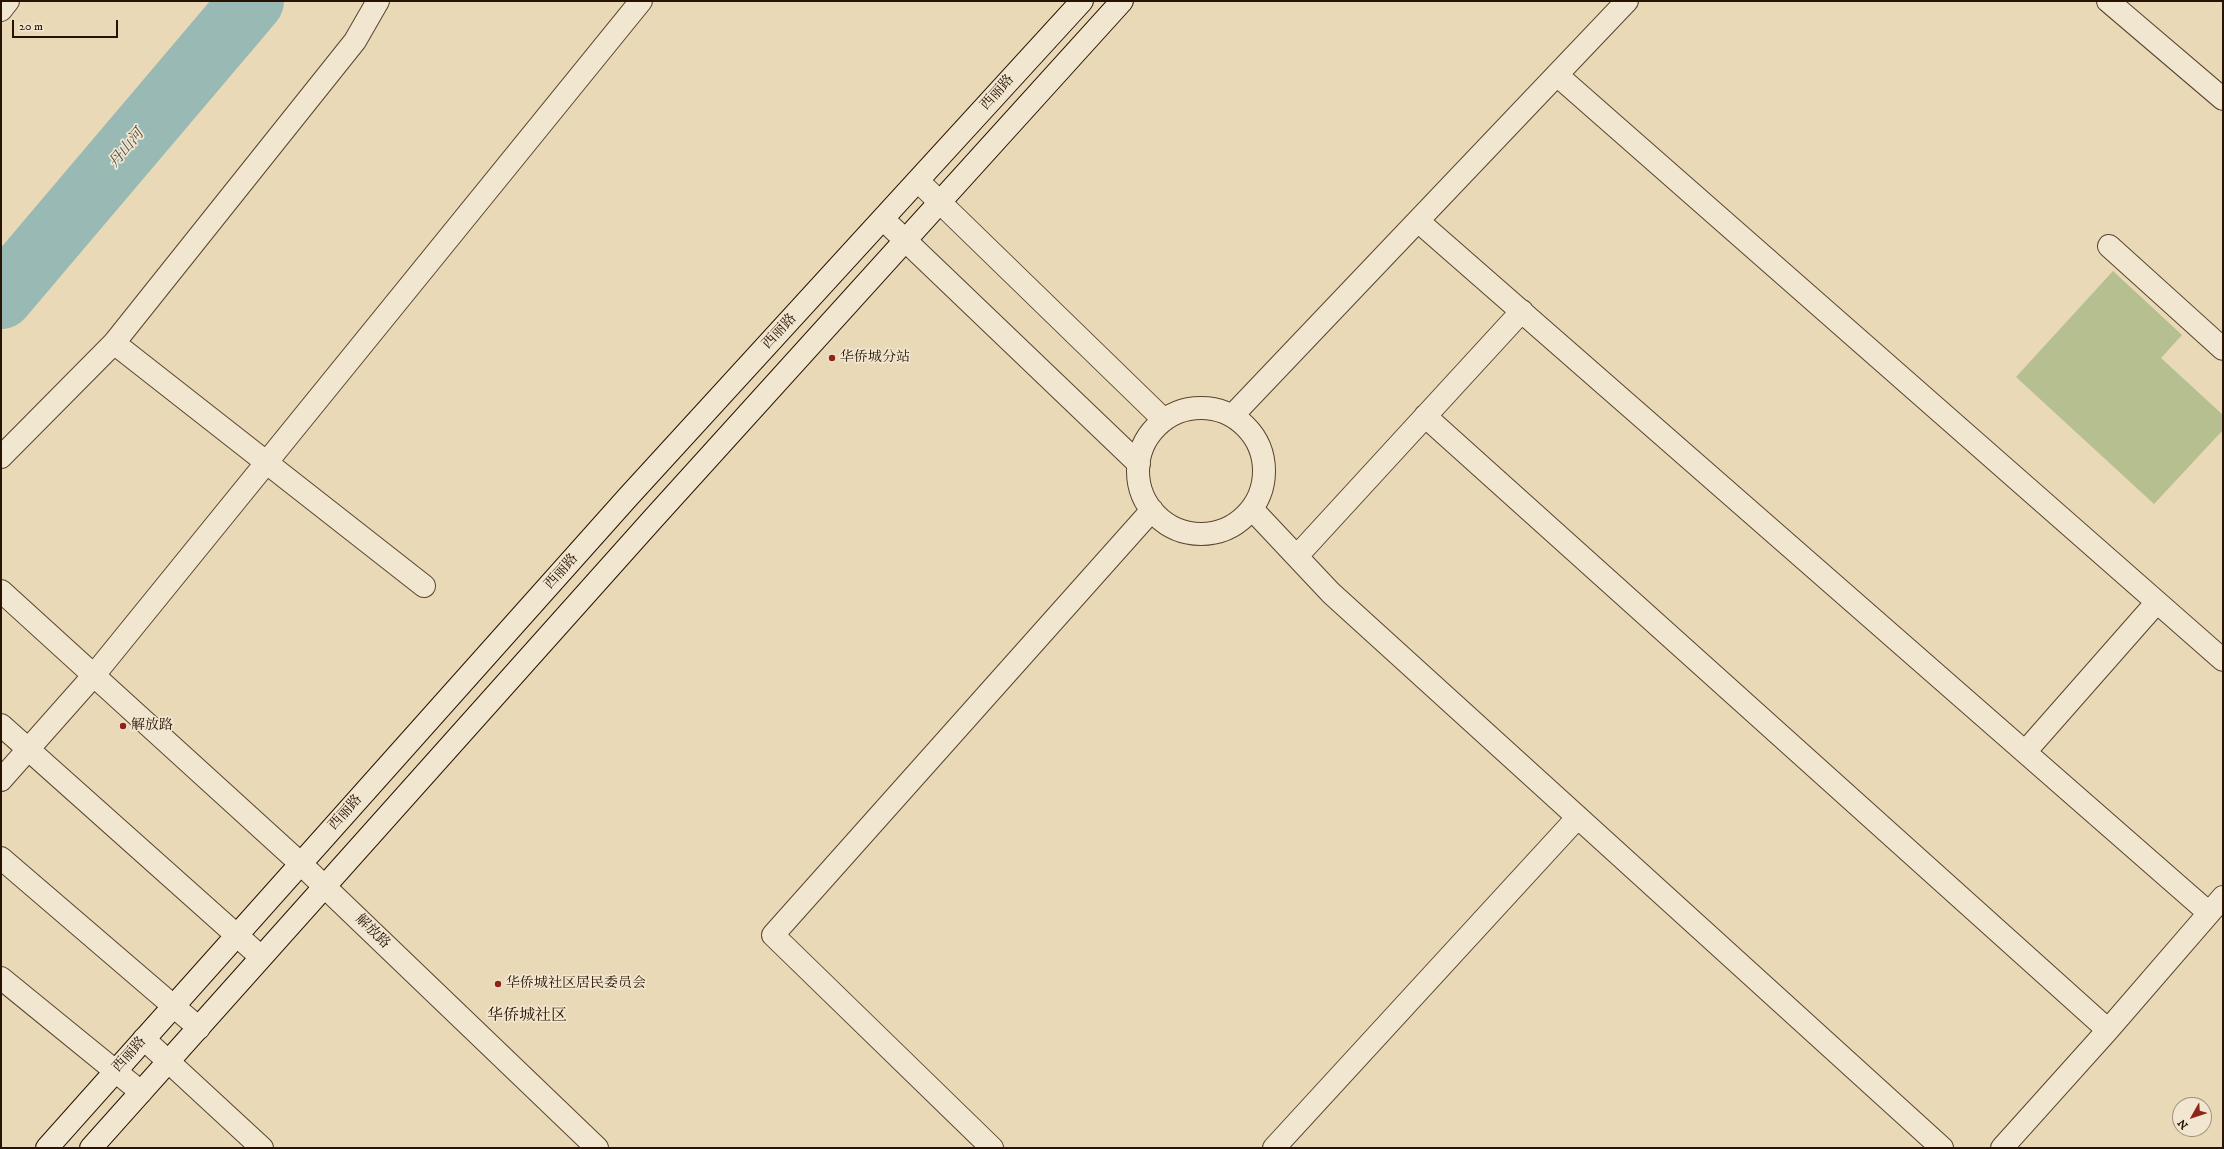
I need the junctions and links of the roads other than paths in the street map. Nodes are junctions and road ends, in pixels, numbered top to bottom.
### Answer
1 (8, 1) edge
2 (378, 1) edge
3 (641, 1) edge
4 (1082, 1) edge
5 (1122, 1) edge
6 (1627, 1) edge
7 (2108, 1) edge
8 (1, 10) edge
9 (1557, 75) junction
10 (2223, 99) edge
11 (918, 181) junction
12 (939, 202) junction
13 (883, 219) junction
14 (1418, 221) junction
15 (905, 240) junction
16 (2109, 246) dead end
17 (1522, 311) junction
18 (114, 343) junction
19 (2223, 349) edge
20 (1232, 416) junction
21 (1425, 416) junction
22 (1164, 420) junction
23 (1, 457) edge
24 (267, 462) junction
25 (1139, 464) junction
26 (1252, 509) junction
27 (1152, 510) junction
28 (1296, 556) junction
29 (424, 586) dead end
30 (1, 591) edge
31 (2157, 602) junction
32 (2223, 660) edge
33 (94, 675) junction
34 (1, 725) edge
35 (28, 749) junction
36 (2025, 752) junction
37 (1, 780) edge
38 (1578, 817) junction
39 (1, 858) edge
40 (301, 864) junction
41 (324, 886) junction
42 (2216, 905) edge
43 (237, 935) junction
44 (261, 957) junction
45 (1, 978) edge
46 (174, 1006) junction
47 (199, 1028) junction
48 (2108, 1030) junction
49 (144, 1039) junction
50 (168, 1062) junction
51 (115, 1071) junction
52 (141, 1092) junction
53 (47, 1148) edge
54 (91, 1148) edge
55 (262, 1148) edge
56 (596, 1148) edge
57 (992, 1148) edge
58 (1274, 1148) edge
59 (1942, 1148) edge
60 (2002, 1148) edge

1 - 8 street
2 - 18 street
3 - 24 street
4 - 11 street, 西丽路
5 - 12 street
6 - 9 street
7 - 10 street
9 - 14 street
9 - 31 street
11 - 12 street
11 - 13 street, 西丽路
12 - 15 street
12 - 22 street
13 - 15 street
13 - 40 street, 西丽路
14 - 17 street
14 - 20 street
15 - 25 street
15 - 41 street
16 - 19 street
17 - 21 street
17 - 36 street
18 - 23 street
18 - 24 street
20 - 22 street
20 - 26 street
21 - 28 street
21 - 48 street
22 - 25 street
24 - 29 street
24 - 33 street
25 - 27 street
26 - 27 street
26 - 28 street
27 - 57 street
28 - 38 street
30 - 33 street, 解放路
31 - 32 street
31 - 36 street
33 - 35 street
33 - 40 street, 解放路
34 - 35 street
35 - 37 street
35 - 43 street
36 - 42 street
38 - 58 street
38 - 59 street
39 - 46 street
40 - 41 street, 解放路
40 - 43 street, 西丽路
41 - 44 street
41 - 56 street, 解放路
42 - 48 street
43 - 44 street
43 - 46 street, 西丽路
44 - 47 street
45 - 51 street
46 - 47 street
46 - 49 street, 西丽路
47 - 50 street
48 - 60 street
49 - 50 street
49 - 51 street, 西丽路
50 - 52 street
50 - 55 street
51 - 52 street
51 - 53 street, 西丽路
52 - 54 street

